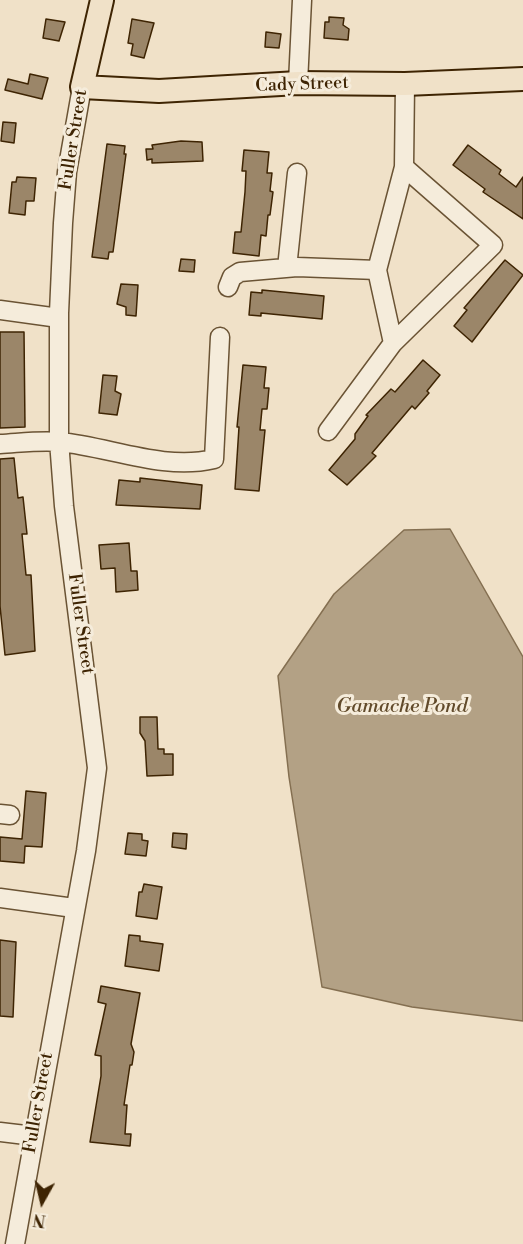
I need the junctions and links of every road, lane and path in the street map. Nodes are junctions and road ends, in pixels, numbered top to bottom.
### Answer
1 (102, 0) edge
2 (302, 0) edge
3 (523, 79) edge
4 (298, 83) junction
5 (405, 84) junction
6 (82, 87) junction
7 (404, 167) junction
8 (297, 173) dead end
9 (287, 268) junction
10 (377, 270) junction
11 (228, 287) dead end
12 (0, 310) edge
13 (59, 318) junction
14 (220, 337) dead end
15 (393, 343) junction
16 (328, 431) dead end
17 (59, 441) junction
18 (0, 444) edge
19 (0, 898) edge
20 (74, 908) junction
21 (0, 1132) edge
22 (34, 1136) junction
23 (15, 1244) edge

1 - 6 main road, Fuller Street
2 - 4 street
3 - 5 main road, Cady Street
4 - 5 main road, Cady Street
4 - 6 main road, Cady Street
5 - 7 street
6 - 13 street, Fuller Street
7 - 10 street
7 - 15 street
8 - 9 street
9 - 10 street
9 - 11 street
10 - 15 street
12 - 13 street
13 - 17 street, Fuller Street
14 - 17 street
15 - 16 street
17 - 18 street
17 - 20 street, Fuller Street
19 - 20 street
20 - 22 street, Fuller Street
21 - 22 street
22 - 23 street, Fuller Street

